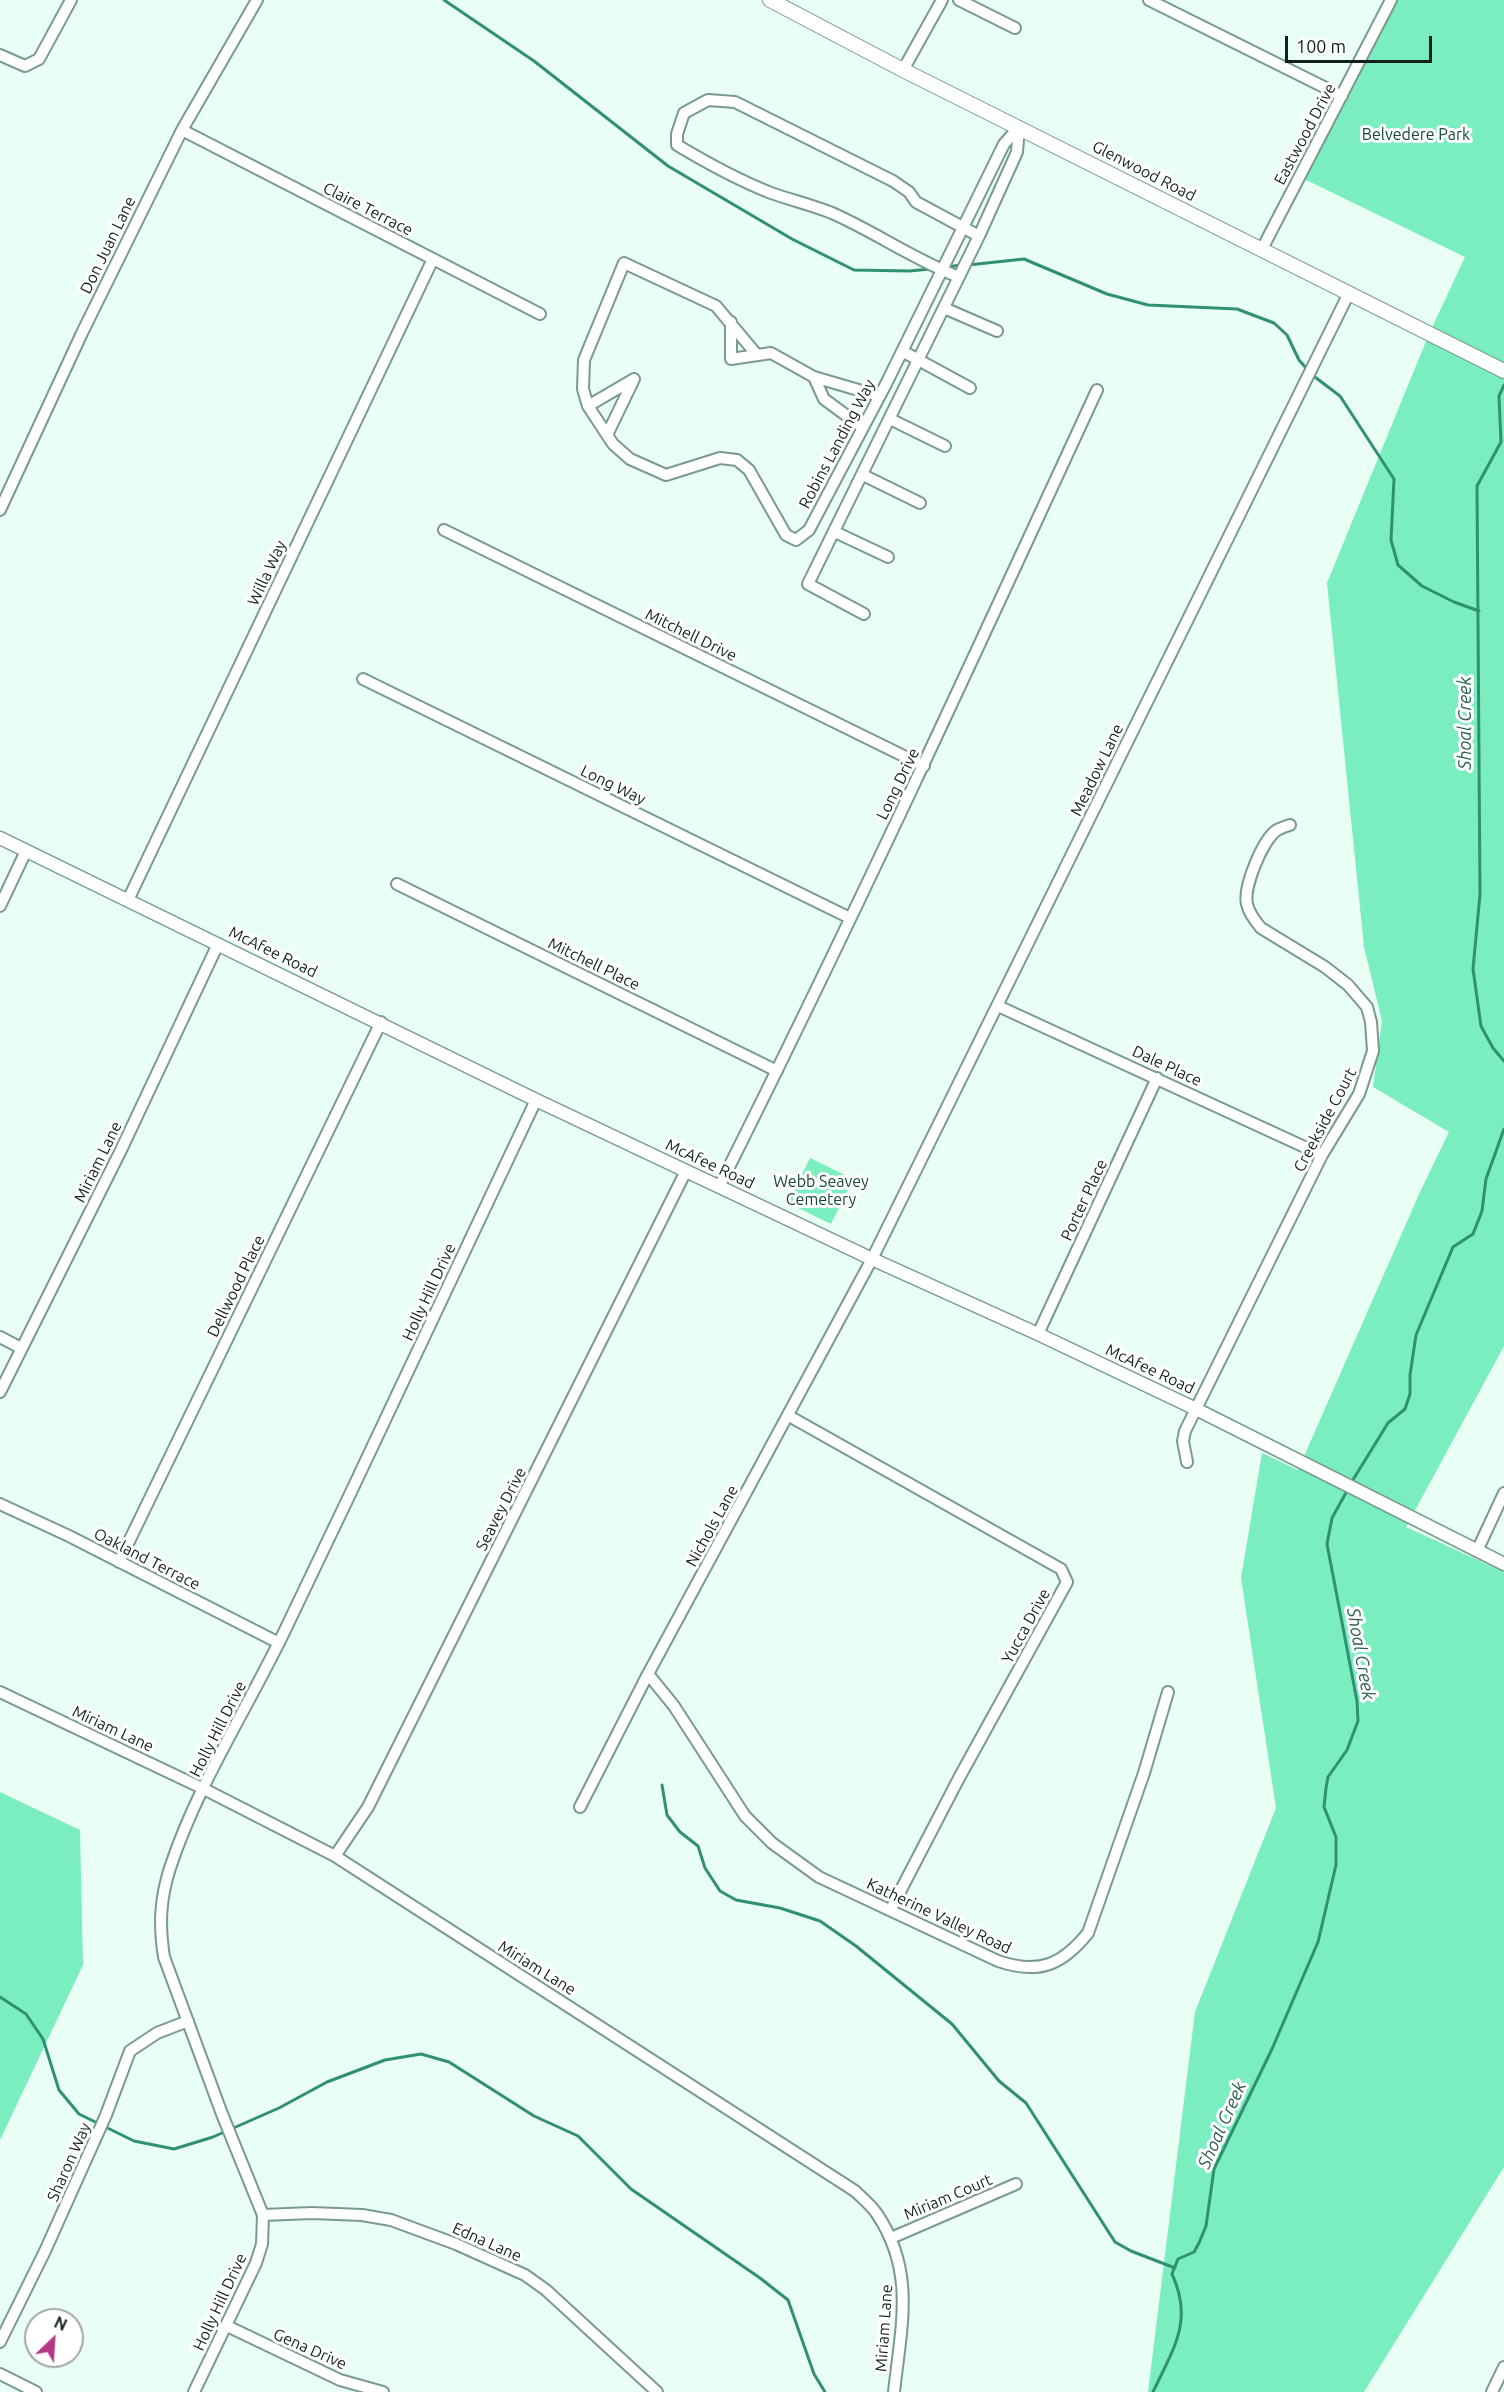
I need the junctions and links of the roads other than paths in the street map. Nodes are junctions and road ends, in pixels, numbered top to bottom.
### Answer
1 (71, 0) edge
2 (257, 0) edge
3 (770, 0) edge
4 (942, 0) edge
5 (959, 0) edge
6 (1149, 0) edge
7 (1391, 0) edge
8 (1015, 28) dead end
9 (0, 55) edge
10 (903, 70) junction
11 (1342, 96) junction
12 (1019, 127) junction
13 (182, 130) junction
14 (963, 226) junction
15 (979, 236) junction
16 (1262, 249) junction
17 (433, 259) junction
18 (942, 270) junction
19 (959, 277) junction
20 (1349, 293) junction
21 (944, 308) junction
22 (921, 312) junction
23 (540, 315) dead end
24 (938, 321) junction
25 (731, 322) junction
26 (997, 332) dead end
27 (902, 351) junction
28 (758, 355) junction
29 (918, 362) junction
30 (1504, 371) edge
31 (814, 377) junction
32 (886, 384) junction
33 (970, 388) dead end
34 (1097, 390) dead end
35 (903, 393) junction
36 (879, 396) junction
37 (588, 406) junction
38 (890, 419) junction
39 (862, 427) junction
40 (607, 435) junction
41 (945, 446) dead end
42 (863, 475) junction
43 (920, 503) dead end
44 (0, 510) edge
45 (444, 530) dead end
46 (835, 532) junction
47 (888, 557) dead end
48 (864, 614) dead end
49 (363, 679) dead end
50 (924, 766) junction
51 (1290, 825) dead end
52 (0, 838) edge
53 (26, 850) junction
54 (398, 884) dead end
55 (128, 900) junction
56 (0, 906) edge
57 (850, 918) junction
58 (218, 944) junction
59 (998, 1006) junction
60 (381, 1022) junction
61 (777, 1071) junction
62 (1157, 1078) junction
63 (536, 1100) junction
64 (1322, 1155) junction
65 (686, 1171) junction
66 (720, 1187) junction
67 (872, 1259) junction
68 (1038, 1334) junction
69 (0, 1337) edge
70 (21, 1348) junction
71 (0, 1392) edge
72 (1196, 1409) junction
73 (789, 1416) junction
74 (1187, 1462) dead end
75 (1504, 1493) edge
76 (0, 1504) edge
77 (1477, 1551) junction
78 (119, 1563) junction
79 (1504, 1564) edge
80 (279, 1643) junction
81 (648, 1674) junction
82 (0, 1692) edge
83 (1168, 1692) dead end
84 (204, 1789) junction
85 (580, 1807) dead end
86 (335, 1856) junction
87 (891, 1909) junction
88 (188, 2021) junction
89 (1016, 2184) dead end
90 (263, 2215) junction
91 (891, 2238) junction
92 (227, 2326) junction
93 (0, 2342) edge
94 (1504, 2367) edge
95 (0, 2374) edge
96 (36, 2392) edge
97 (194, 2392) edge
98 (383, 2392) edge
99 (657, 2392) edge
100 (894, 2392) edge
101 (1492, 2392) edge

1 - 9 street
2 - 13 street, Don Juan Lane
3 - 10 main road, Glenwood Road
4 - 10 street
5 - 8 street
6 - 11 street
7 - 11 street, Eastwood Drive
10 - 12 main road, Glenwood Road
11 - 16 street, Eastwood Drive
12 - 14 street, Robins Landing Way
12 - 15 street, Robins Landing Way
12 - 16 main road, Glenwood Road
13 - 17 street, Claire Terrace
13 - 44 street, Don Juan Lane
14 - 15 street
14 - 18 street, Robins Landing Way
14 - 18 street
15 - 19 street, Robins Landing Way
16 - 20 main road, Glenwood Road
17 - 23 street, Claire Terrace
17 - 55 street, Willa Way
18 - 19 street
18 - 22 street, Robins Landing Way
19 - 21 street, Robins Landing Way
20 - 30 main road, Glenwood Road
20 - 59 street, Meadow Lane
21 - 24 street, Robins Landing Way
21 - 26 street
22 - 24 street
22 - 27 street, Robins Landing Way
24 - 29 street, Robins Landing Way
25 - 28 street
25 - 28 street
25 - 37 street, Robins Landing Way
27 - 29 street
27 - 32 street, Robins Landing Way
28 - 31 street
29 - 33 street
29 - 35 street, Robins Landing Way
31 - 36 street
31 - 39 street
32 - 35 street
32 - 36 street, Robins Landing Way
34 - 50 street, Long Drive
35 - 38 street, Robins Landing Way
36 - 39 street, Robins Landing Way
37 - 40 street, Robins Landing Way
37 - 40 street
38 - 41 street
38 - 42 street, Robins Landing Way
39 - 40 street, Robins Landing Way
42 - 43 street
42 - 46 street, Robins Landing Way
45 - 50 street, Mitchell Drive
46 - 47 street
46 - 48 street, Robins Landing Way
49 - 57 street, Long Way
50 - 57 street, Long Drive
51 - 64 street, Creekside Court
52 - 53 street, McAfee Road
53 - 55 street, McAfee Road
53 - 56 street
54 - 61 street, Mitchell Place
55 - 58 street, McAfee Road
57 - 61 street, Long Drive
58 - 60 street, McAfee Road
58 - 70 street, Miriam Lane
59 - 62 street, Dale Place
59 - 67 street, Meadow Lane
60 - 63 street, McAfee Road
60 - 78 street, Dellwood Place
61 - 66 street, Long Drive
62 - 64 street, Dale Place
62 - 68 street, Porter Place
63 - 65 street, McAfee Road
63 - 80 street, Holly Hill Drive
64 - 72 street, Creekside Court
65 - 66 street, McAfee Road
65 - 86 street, Seavey Drive
66 - 67 street, McAfee Road
67 - 68 street, McAfee Road
67 - 73 street, Nichols Lane
68 - 72 street, McAfee Road
69 - 70 street
70 - 71 street, Miriam Lane
72 - 74 street, Creekside Court
72 - 77 street, McAfee Road
73 - 81 street, Nichols Lane
73 - 87 street, Yucca Drive
75 - 77 street
76 - 78 street, Oakland Terrace
77 - 79 street, McAfee Road
78 - 80 street, Oakland Terrace
80 - 84 street, Holly Hill Drive
81 - 85 street, Nichols Lane
81 - 87 street, Katherine Valley Road
82 - 84 street, Miriam Lane
83 - 87 street, Katherine Valley Road
84 - 86 street, Miriam Lane
84 - 88 street, Holly Hill Drive
86 - 91 street, Miriam Lane
88 - 90 street, Holly Hill Drive
88 - 93 street, Sharon Way
89 - 91 street, Miriam Court
90 - 92 street, Holly Hill Drive
90 - 99 street, Edna Lane
91 - 100 street, Miriam Lane
92 - 97 street, Holly Hill Drive
92 - 98 street, Gena Drive
94 - 101 street
95 - 96 street

